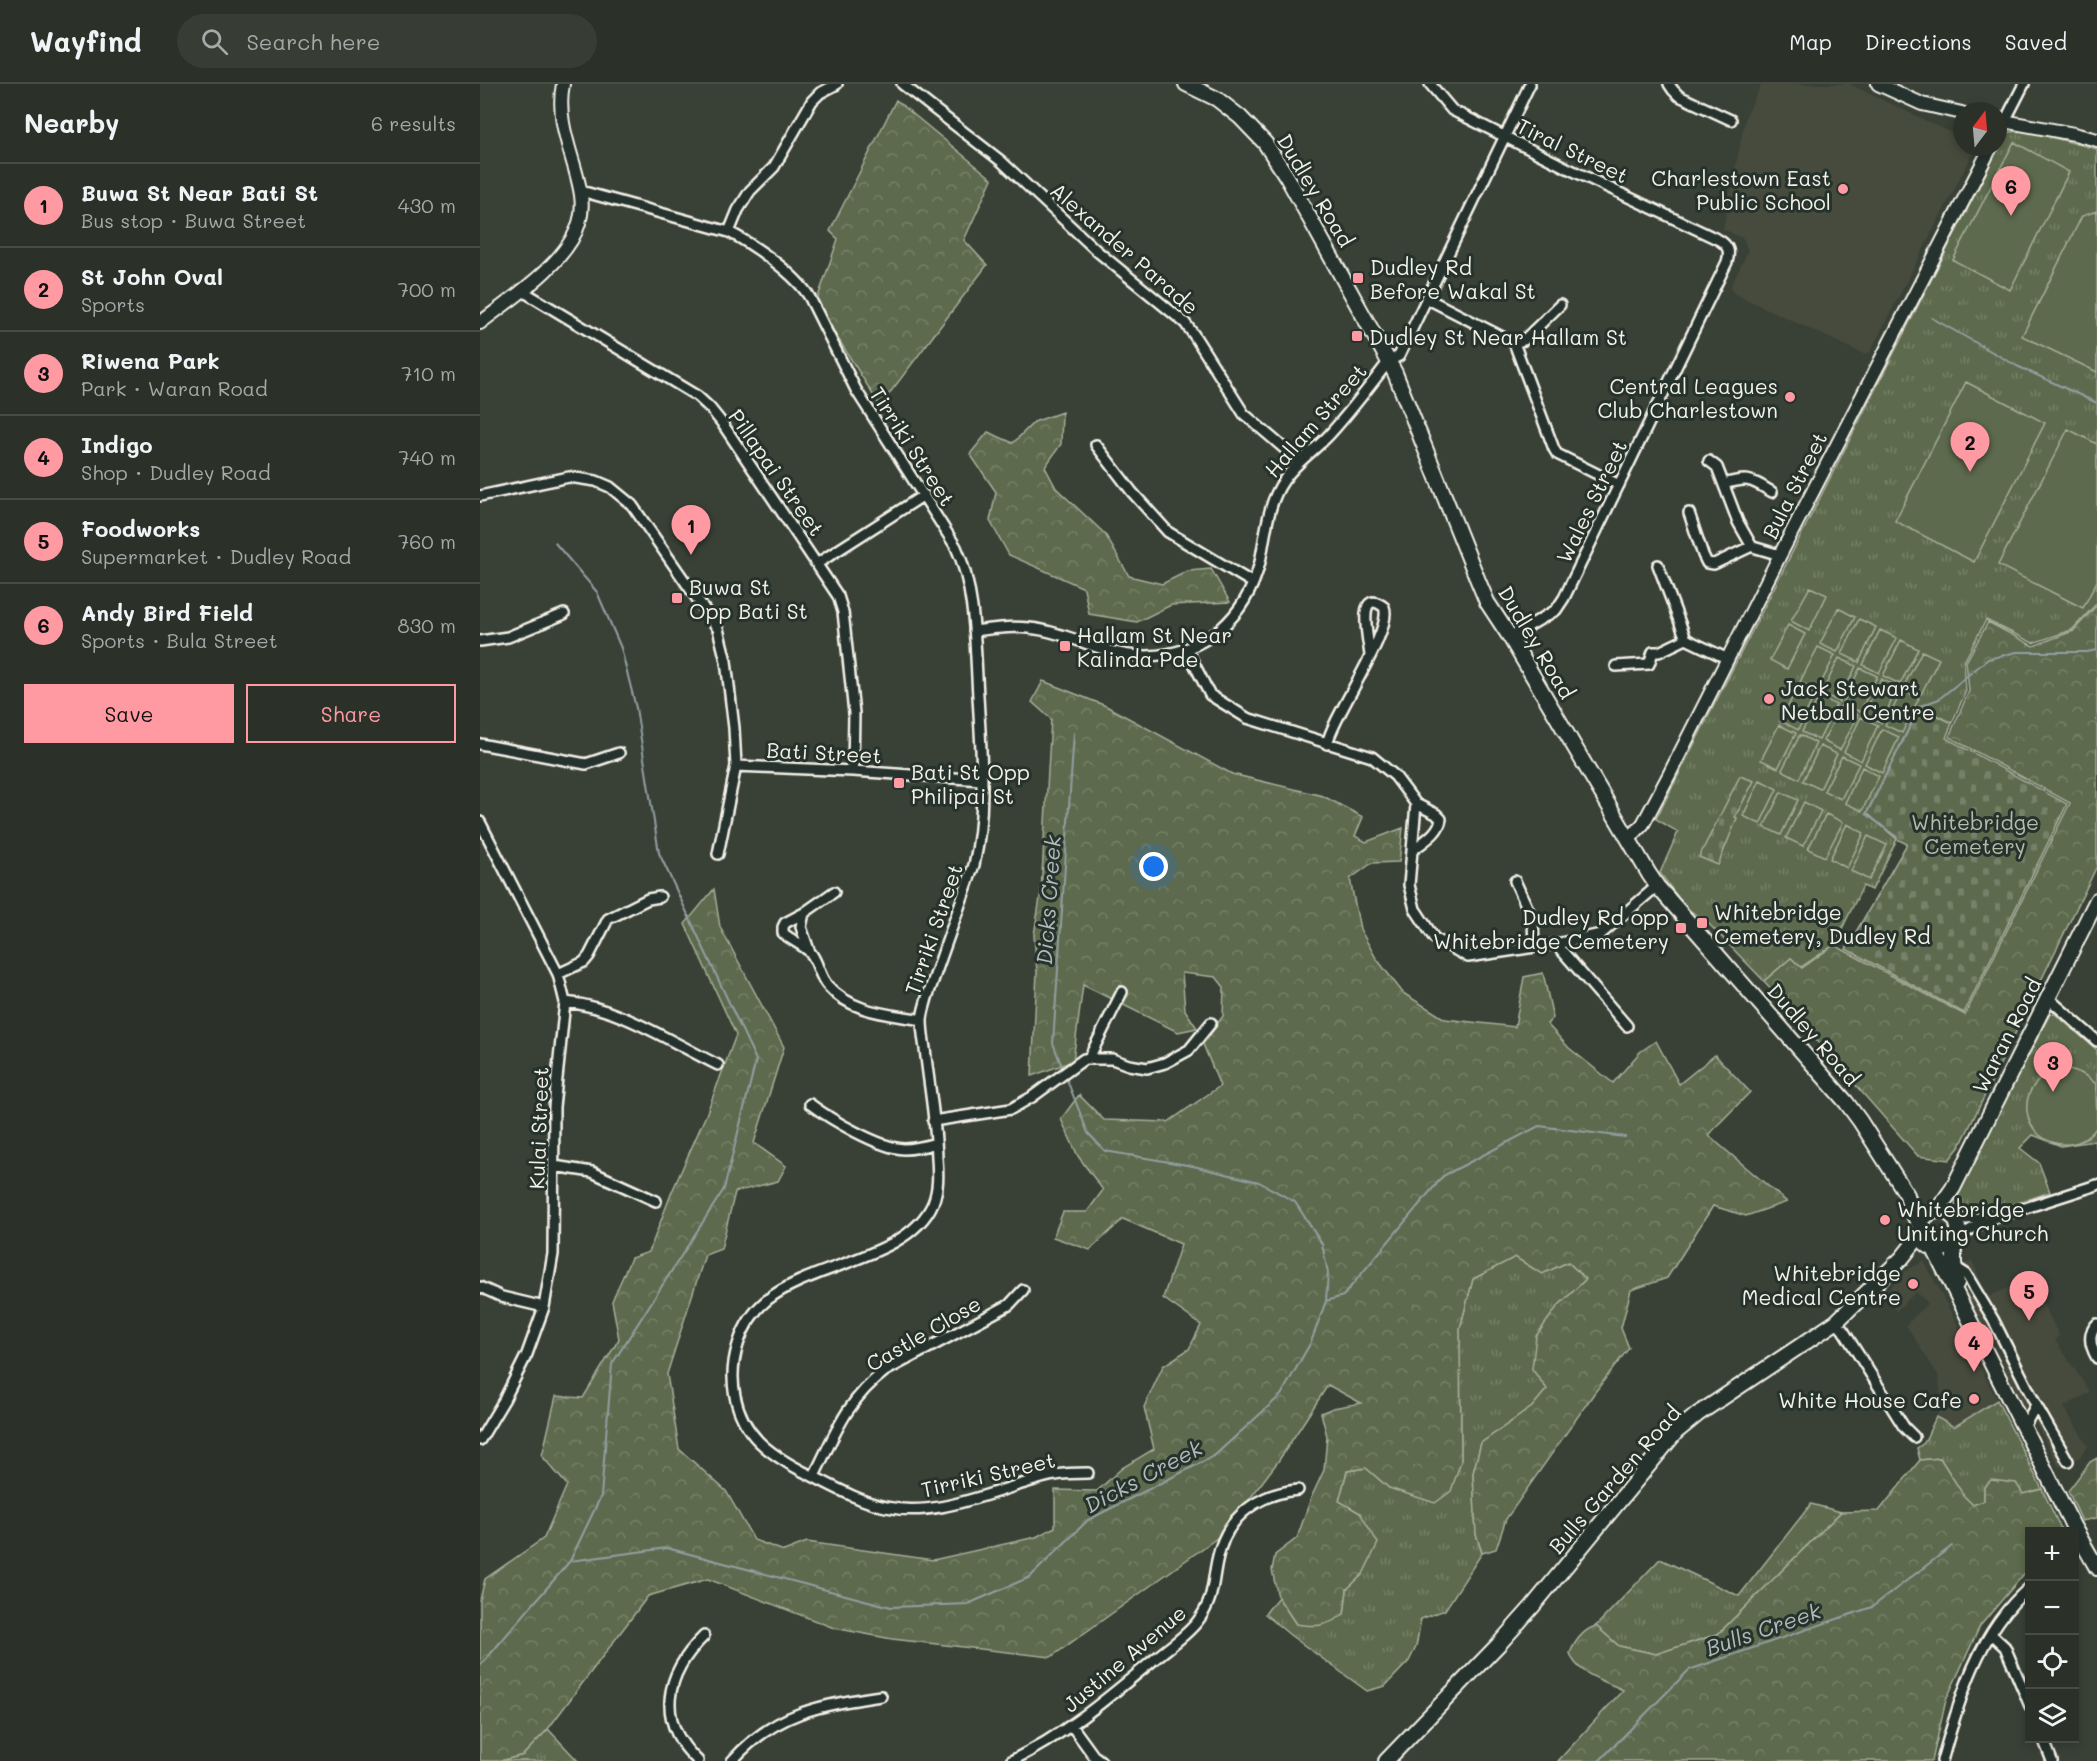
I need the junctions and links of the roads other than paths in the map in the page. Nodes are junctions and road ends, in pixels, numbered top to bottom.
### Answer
1 (563, 84) edge
2 (902, 84) edge
3 (1186, 84) edge
4 (1430, 84) edge
5 (1530, 84) edge
6 (1669, 84) edge
7 (1878, 84) edge
8 (2024, 84) edge
9 (834, 85) edge
10 (1953, 111) edge
11 (2007, 111) edge
12 (1731, 120) dead end
13 (2007, 121) edge
14 (1505, 137) junction
15 (2097, 140) edge
16 (1986, 156) edge
17 (581, 191) junction
18 (729, 232) junction
19 (1727, 262) joint
20 (521, 290) junction
21 (1428, 299) junction
22 (1560, 305) dead end
23 (480, 323) edge
24 (1515, 343) junction
25 (1389, 361) junction
26 (1096, 445) dead end
27 (1299, 461) junction
28 (1709, 461) dead end
29 (1724, 484) junction
30 (1619, 485) junction
31 (1772, 492) dead end
32 (924, 495) junction
33 (480, 496) edge
34 (1689, 513) dead end
35 (1752, 546) junction
36 (1780, 555) junction
37 (818, 563) junction
38 (1658, 565) dead end
39 (1253, 583) junction
40 (564, 614) dead end
41 (974, 631) junction
42 (1510, 637) junction
43 (1686, 639) junction
44 (480, 641) edge
45 (1186, 650) junction
46 (1370, 655) junction
47 (1728, 659) junction
48 (1616, 666) dead end
49 (480, 744) edge
50 (1327, 744) junction
51 (619, 753) dead end
52 (736, 766) junction
53 (853, 771) junction
54 (982, 780) junction
55 (1416, 804) junction
56 (480, 822) edge
57 (1629, 839) junction
58 (490, 842) junction
59 (480, 846) edge
60 (1413, 850) junction
61 (718, 854) dead end
62 (1515, 881) dead end
63 (1657, 886) junction
64 (834, 892) dead end
65 (660, 897) dead end
66 (2097, 900) edge
67 (804, 913) junction
68 (1556, 944) junction
69 (1534, 947) junction
70 (810, 953) junction
71 (558, 974) junction
72 (1122, 992) dead end
73 (2048, 998) junction
74 (565, 1002) junction
75 (922, 1020) junction
76 (1211, 1023) dead end
77 (1627, 1026) dead end
78 (2097, 1041) edge
79 (1089, 1059) junction
80 (718, 1065) dead end
81 (810, 1104) dead end
82 (933, 1121) junction
83 (936, 1143) junction
84 (554, 1166) junction
85 (2097, 1185) edge
86 (1953, 1188) junction
87 (1907, 1195) junction
88 (656, 1201) dead end
89 (1936, 1211) junction
90 (1954, 1217) junction
91 (1985, 1221) junction
92 (1921, 1230) junction
93 (1956, 1239) junction
94 (1932, 1248) junction
95 (1902, 1258) junction
96 (1955, 1267) junction
97 (480, 1287) edge
98 (1023, 1290) dead end
99 (1958, 1294) junction
100 (544, 1307) junction
101 (1836, 1322) junction
102 (2097, 1324) edge
103 (2097, 1358) edge
104 (2036, 1405) junction
105 (2024, 1427) junction
106 (1914, 1437) dead end
107 (480, 1440) edge
108 (2068, 1461) dead end
109 (1088, 1473) dead end
110 (814, 1476) junction
111 (1298, 1490) dead end
112 (2073, 1527) edge
113 (2079, 1545) edge
114 (2095, 1559) edge
115 (2025, 1591) edge
116 (1991, 1634) junction
117 (704, 1636) dead end
118 (2025, 1694) edge
119 (881, 1696) dead end
120 (1072, 1726) junction
121 (2045, 1743) edge
122 (698, 1761) edge
123 (732, 1761) edge
124 (1011, 1761) edge
125 (1101, 1761) edge
126 (1386, 1761) edge
127 (1942, 1761) edge
128 (2052, 1761) edge

1 - 17 street
2 - 27 street, Alexander Parade
3 - 25 main road, Dudley Road
4 - 14 street, Tiral Street
5 - 14 street, Hallam Street
6 - 12 street
7 - 10 street
8 - 11 street
9 - 18 street
13 - 15 street
14 - 19 street, Tiral Street
14 - 21 street, Hallam Street
16 - 36 street, Bula Street
17 - 18 street, Tirriki Street
17 - 20 street
18 - 32 street, Tirriki Street
19 - 30 street, Wales Street
20 - 23 street
20 - 37 street, Pillapai Street
21 - 24 street
21 - 25 street, Hallam Street
22 - 24 street
24 - 30 street
25 - 27 street, Hallam Street
25 - 42 main road, Dudley Road
26 - 39 street
27 - 39 street, Hallam Street
28 - 29 street
29 - 31 street
29 - 35 street
30 - 42 street, Wales Street
32 - 37 street
32 - 41 street, Tirriki Street
33 - 52 street
34 - 35 street
35 - 36 street
36 - 47 street, Bula Street
37 - 53 street, Pillapai Street
38 - 43 street
39 - 45 street, Hallam Street
40 - 44 street
41 - 45 street, Hallam Street
41 - 54 street, Tirriki Street
42 - 57 main road, Dudley Road
43 - 47 street
43 - 48 street
45 - 50 street
46 - 46 street
46 - 50 street
47 - 57 street, Bula Street
49 - 51 street
50 - 55 street
52 - 53 street, Bati Street
52 - 61 street
53 - 54 street, Bati Street
54 - 75 street, Tirriki Street
55 - 60 street
55 - 60 street
56 - 58 street, Kulai Street
57 - 63 main road, Dudley Road
58 - 59 street
58 - 71 street, Kulai Street
60 - 69 street
62 - 69 street
63 - 68 street
63 - 87 main road, Dudley Road
64 - 67 street
65 - 71 street
66 - 73 main road, Waran Road
67 - 70 street
67 - 70 street
68 - 69 street
68 - 77 street
70 - 75 street
71 - 74 street, Kulai Street
72 - 79 street
73 - 78 street
73 - 86 main road, Waran Road
74 - 80 street
74 - 84 street, Kulai Street
75 - 82 street, Tirriki Street
76 - 79 street
79 - 82 street
81 - 83 street
82 - 83 street, Tirriki Street
83 - 110 street, Tirriki Street
84 - 88 street
84 - 100 street, Kulai Street
85 - 91 street
86 - 89 main road, Waran Road
86 - 90 main road, Waran Road
87 - 89 main road, Dudley Road
87 - 92 main road, Dudley Road
89 - 90 main road
89 - 92 main road
90 - 91 street
90 - 93 main road
91 - 93 street
92 - 94 main road
92 - 95 main road, Bulls Garden Road
93 - 94 main road
93 - 96 main road
94 - 95 main road, Bulls Garden Road
94 - 99 main road
95 - 101 main road, Bulls Garden Road
96 - 99 main road
96 - 104 street
97 - 100 street
98 - 110 street, Castle Close
99 - 105 main road
100 - 107 street, Kulai Street
101 - 106 street
101 - 126 main road, Bulls Garden Road
102 - 103 street
104 - 105 street
104 - 108 street
105 - 112 main road
109 - 110 street, Tirriki Street
111 - 120 street, Justine Avenue
113 - 114 main road
115 - 116 street
116 - 118 street
116 - 127 street
117 - 122 street
119 - 123 street
120 - 124 street, Justine Avenue
120 - 125 street
121 - 128 street

